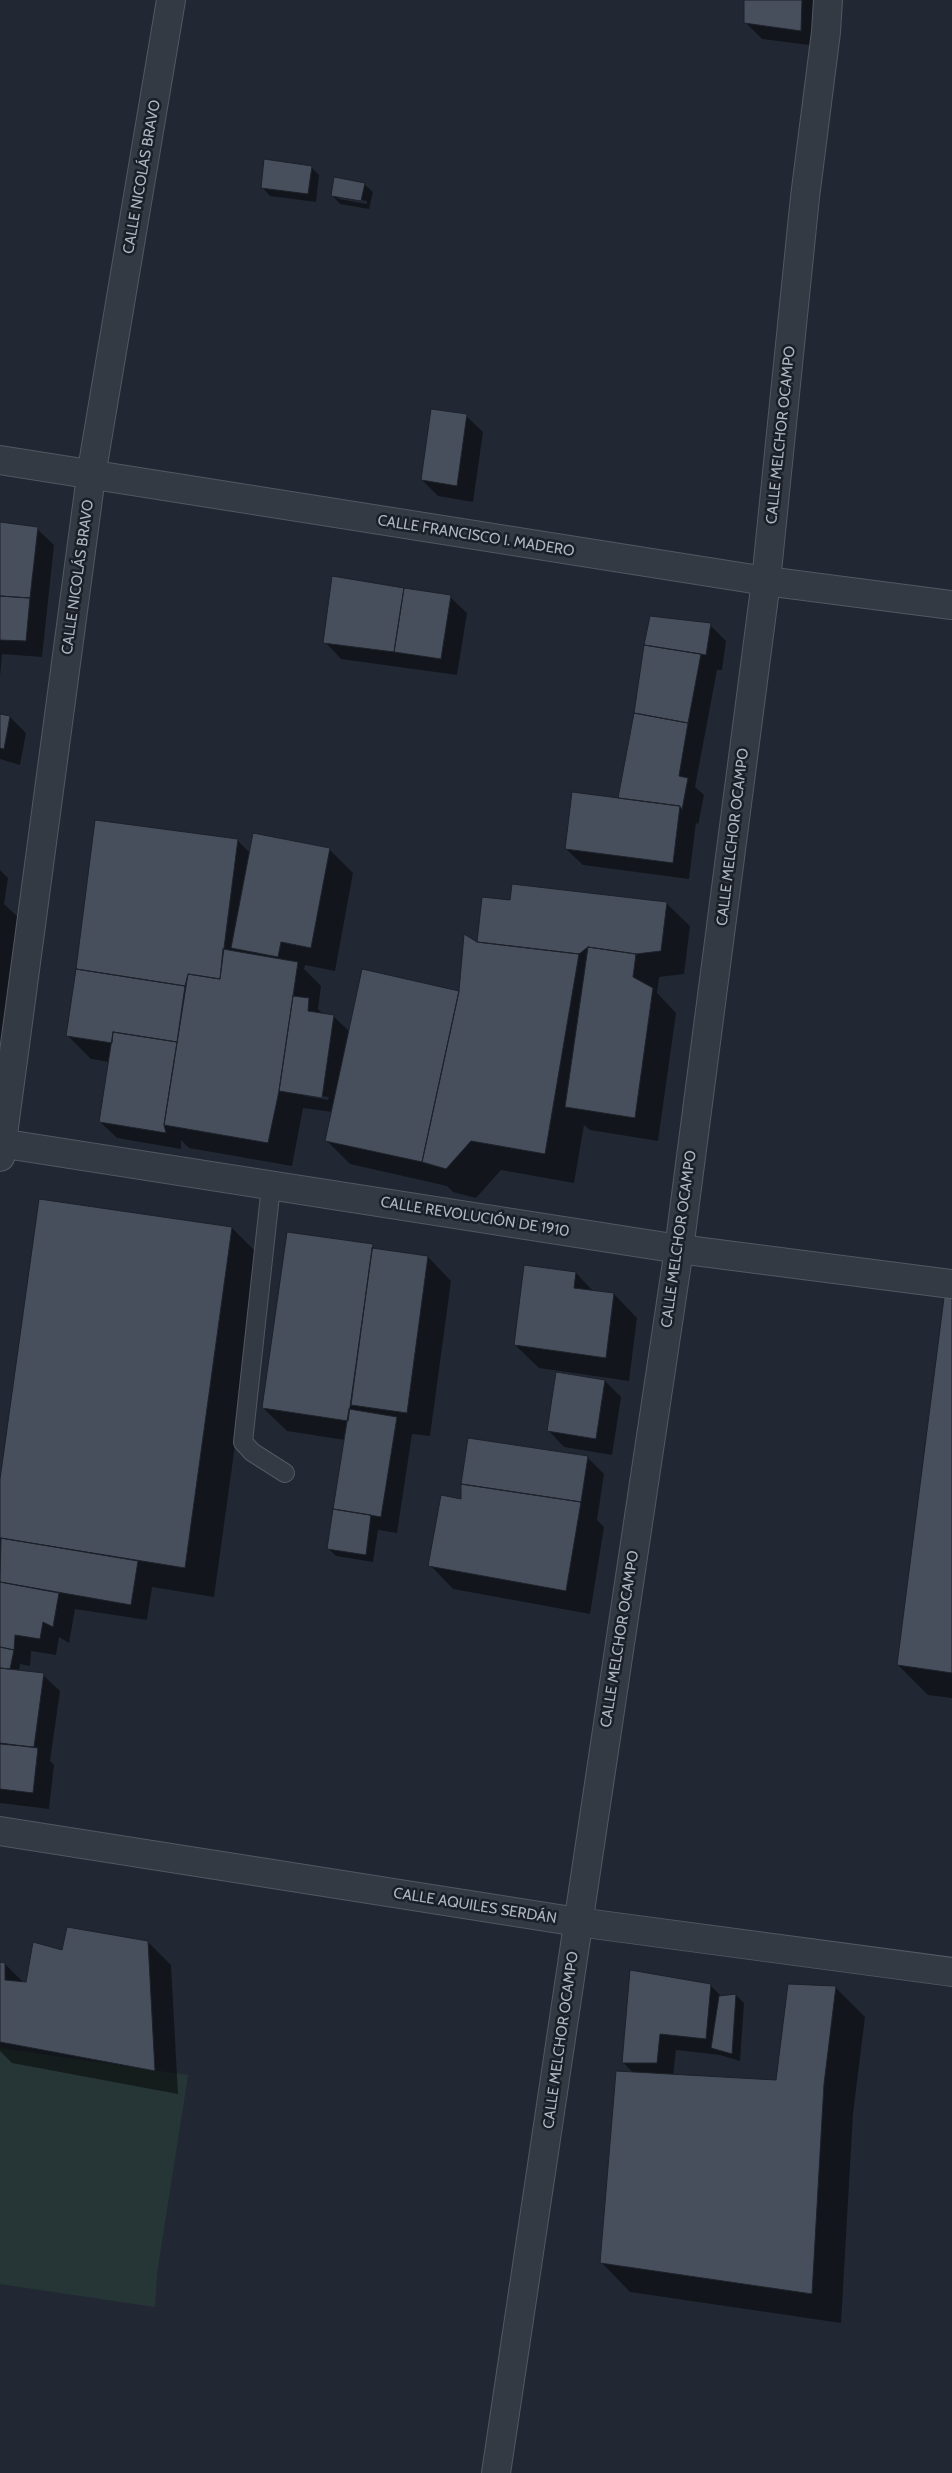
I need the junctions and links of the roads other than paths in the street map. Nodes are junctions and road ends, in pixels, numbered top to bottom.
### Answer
1 (171, 0) edge
2 (828, 0) edge
3 (0, 460) edge
4 (91, 476) junction
5 (766, 581) junction
6 (952, 605) edge
7 (1, 1148) edge
8 (271, 1186) junction
9 (679, 1249) junction
10 (952, 1284) edge
11 (285, 1473) dead end
12 (0, 1831) edge
13 (578, 1922) junction
14 (952, 1972) edge
15 (496, 2473) edge

1 - 4 street, CALLE NICOLÁS BRAVO
2 - 5 street, CALLE MELCHOR OCAMPO
3 - 4 street, CALLE FRANCISCO I. MADERO
4 - 5 street, CALLE FRANCISCO I. MADERO
4 - 7 street, CALLE NICOLÁS BRAVO
5 - 6 street, CALLE FRANCISCO I. MADERO
5 - 9 street, CALLE MELCHOR OCAMPO
7 - 8 street, CALLE REVOLUCIÓN DE 1910
8 - 9 street, CALLE REVOLUCIÓN DE 1910
8 - 11 lane
9 - 10 street, CALLE REVOLUCIÓN DE 1910
9 - 13 street, CALLE MELCHOR OCAMPO
12 - 13 street, CALLE AQUILES SERDÁN
13 - 14 street, CALLE AQUILES SERDÁN
13 - 15 street, CALLE MELCHOR OCAMPO

